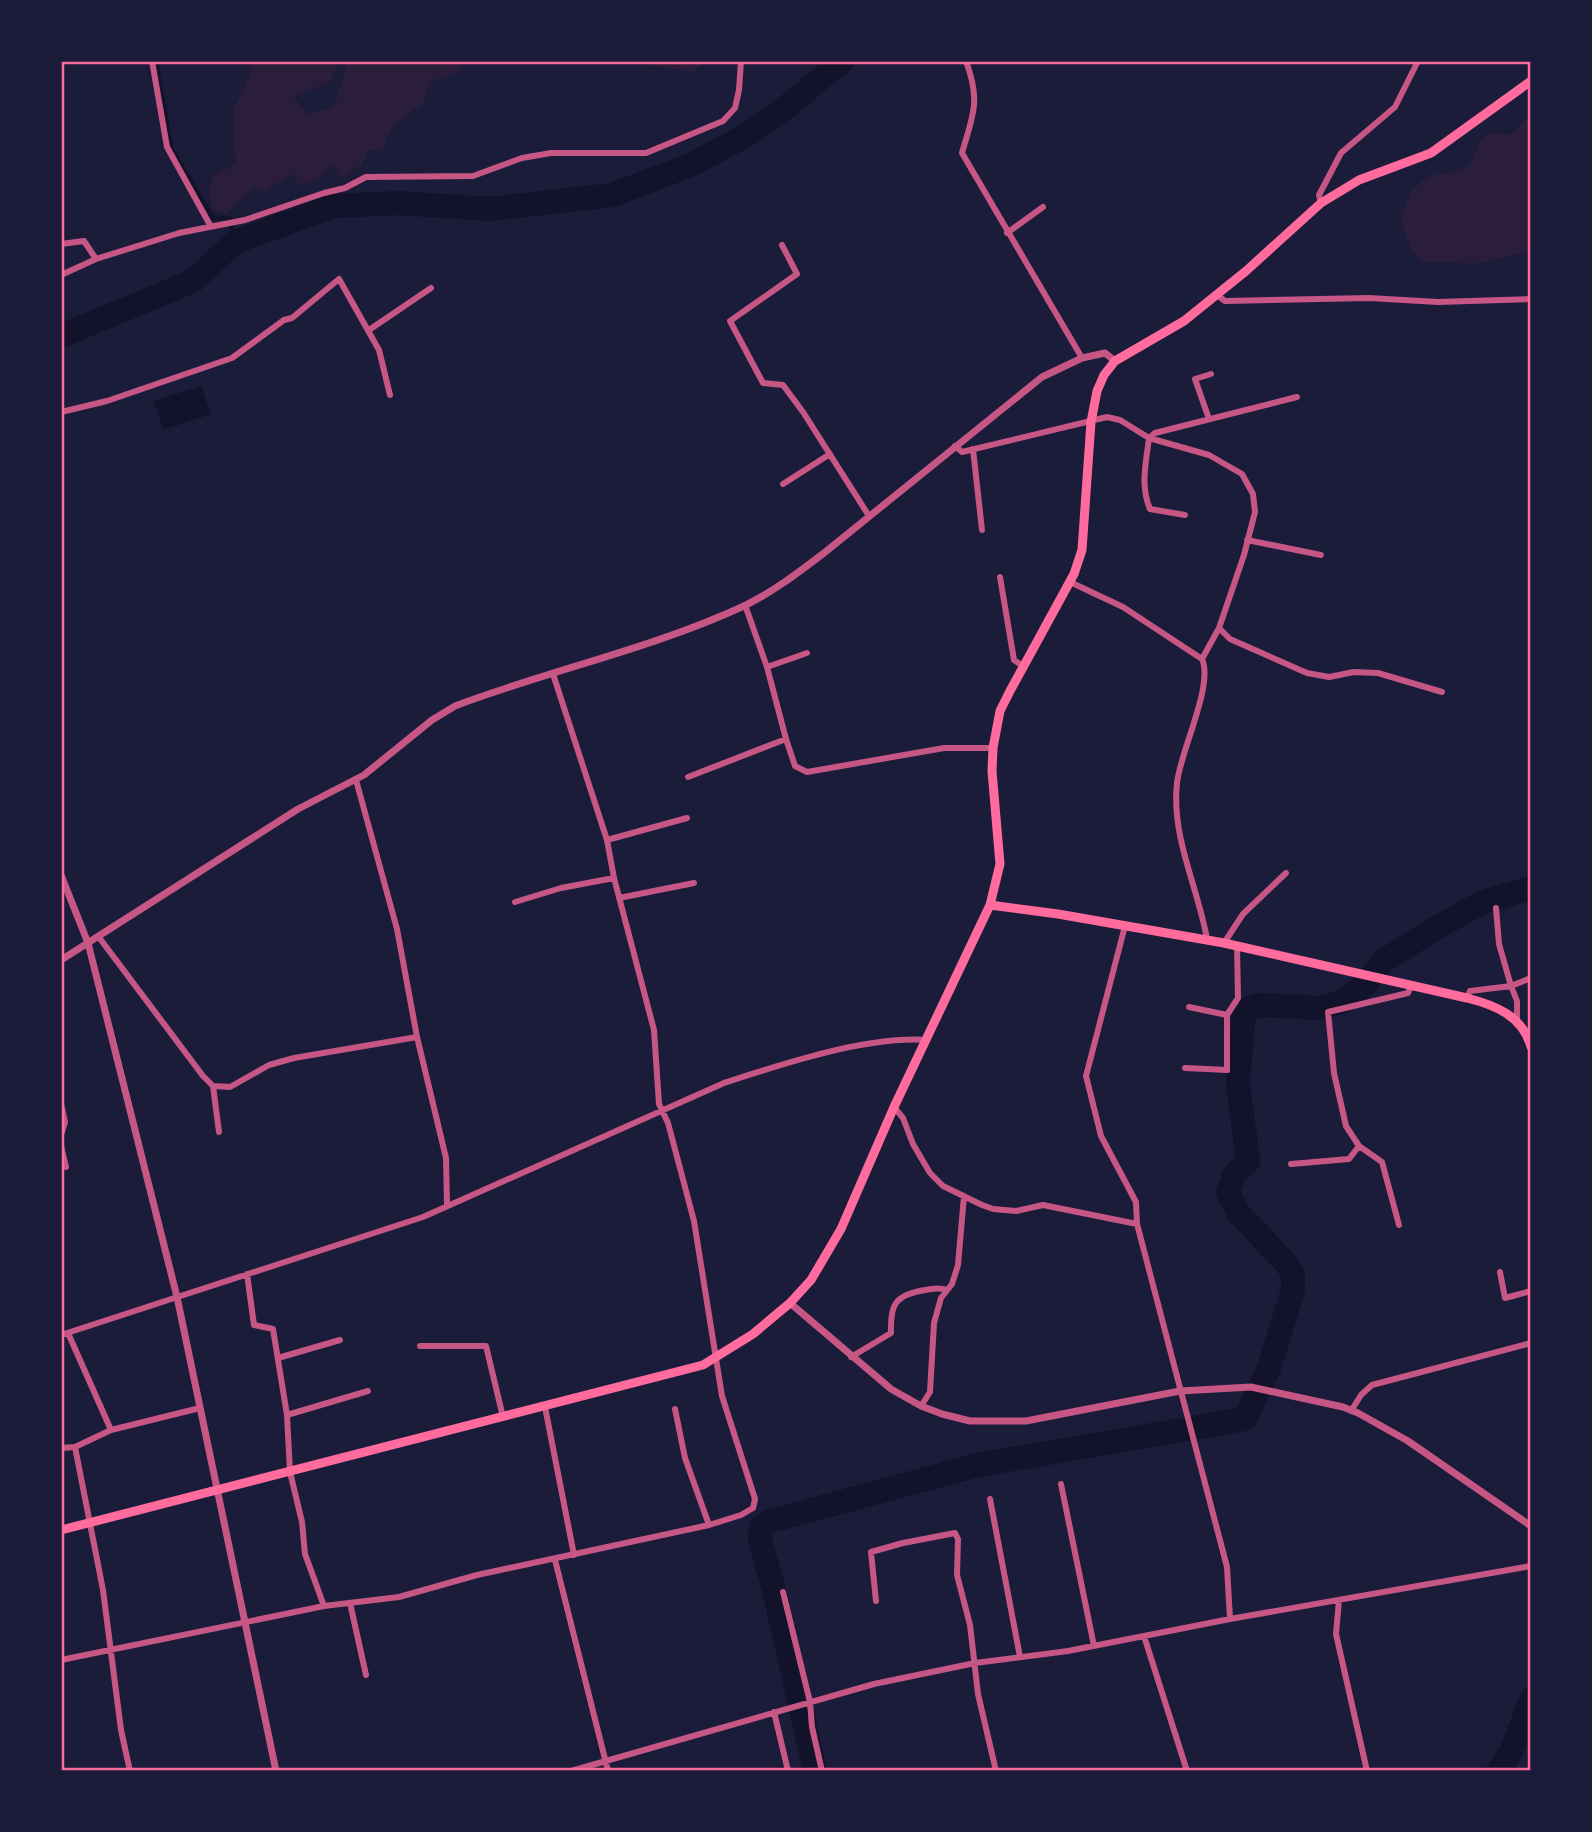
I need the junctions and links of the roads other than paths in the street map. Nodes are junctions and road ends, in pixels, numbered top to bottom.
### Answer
1 (152, 61) edge
2 (741, 61) edge
3 (966, 61) edge
4 (1418, 61) edge
5 (1531, 81) edge
6 (1321, 204) junction
7 (1043, 207) dead end
8 (210, 225) junction
9 (1007, 233) junction
10 (61, 243) edge
11 (782, 245) dead end
12 (96, 259) junction
13 (61, 275) edge
14 (431, 288) dead end
15 (1217, 295) junction
16 (1531, 299) edge
17 (369, 331) junction
18 (1082, 358) junction
19 (1115, 361) junction
20 (1211, 374) dead end
21 (390, 395) dead end
22 (1297, 397) dead end
23 (61, 412) edge
24 (1209, 419) junction
25 (1091, 422) junction
26 (1149, 438) junction
27 (955, 446) junction
28 (973, 449) junction
29 (830, 454) junction
30 (783, 484) dead end
31 (1185, 514) dead end
32 (869, 516) junction
33 (982, 530) dead end
34 (1247, 540) junction
35 (1321, 555) dead end
36 (1000, 577) dead end
37 (1070, 582) junction
38 (745, 606) junction
39 (1219, 628) junction
40 (807, 653) dead end
41 (1202, 659) junction
42 (1023, 666) junction
43 (767, 667) junction
44 (553, 674) junction
45 (1442, 692) dead end
46 (786, 739) junction
47 (993, 748) junction
48 (688, 777) dead end
49 (356, 780) junction
50 (687, 818) dead end
51 (607, 840) junction
52 (1286, 873) dead end
53 (61, 875) edge
54 (614, 877) junction
55 (695, 883) dead end
56 (619, 898) junction
57 (514, 902) dead end
58 (990, 905) junction
59 (1496, 908) dead end
60 (1125, 926) junction
61 (99, 936) junction
62 (1207, 939) junction
63 (88, 943) junction
64 (1224, 943) junction
65 (1237, 946) junction
66 (61, 960) edge
67 (1531, 978) edge
68 (1412, 984) junction
69 (1511, 986) junction
70 (1467, 998) junction
71 (1189, 1007) dead end
72 (1227, 1015) junction
73 (1517, 1024) junction
74 (417, 1037) junction
75 (928, 1040) junction
76 (1531, 1047) edge
77 (1185, 1068) dead end
78 (213, 1086) junction
79 (61, 1104) edge
80 (894, 1107) junction
81 (662, 1110) junction
82 (219, 1132) dead end
83 (61, 1135) edge
84 (61, 1146) edge
85 (1359, 1146) junction
86 (1292, 1164) dead end
87 (66, 1167) dead end
88 (964, 1196) junction
89 (447, 1205) junction
90 (1138, 1224) junction
91 (1399, 1225) dead end
92 (1500, 1272) dead end
93 (247, 1274) junction
94 (947, 1290) junction
95 (1531, 1291) edge
96 (177, 1297) junction
97 (790, 1303) junction
98 (65, 1334) edge
99 (340, 1340) dead end
100 (1531, 1343) edge
101 (419, 1346) dead end
102 (851, 1357) junction
103 (278, 1358) junction
104 (716, 1358) junction
105 (368, 1391) dead end
106 (1180, 1391) junction
107 (921, 1406) junction
108 (545, 1407) junction
109 (200, 1408) junction
110 (674, 1409) dead end
111 (1351, 1411) junction
112 (287, 1415) junction
113 (503, 1417) junction
114 (111, 1430) junction
115 (75, 1447) junction
116 (61, 1448) edge
117 (290, 1472) junction
118 (1061, 1484) dead end
119 (217, 1491) junction
120 (990, 1499) dead end
121 (90, 1523) junction
122 (709, 1525) junction
123 (1531, 1526) edge
124 (61, 1530) edge
125 (574, 1555) junction
126 (555, 1560) junction
127 (1531, 1566) edge
128 (783, 1592) dead end
129 (1339, 1600) junction
130 (876, 1601) dead end
131 (350, 1603) junction
132 (324, 1606) junction
133 (1230, 1619) junction
134 (245, 1622) junction
135 (1144, 1636) junction
136 (1094, 1646) junction
137 (110, 1650) junction
138 (1020, 1657) junction
139 (61, 1660) edge
140 (975, 1663) junction
141 (366, 1675) dead end
142 (810, 1702) junction
143 (774, 1712) junction
144 (606, 1761) junction
145 (130, 1771) edge
146 (276, 1771) edge
147 (571, 1771) edge
148 (608, 1771) edge
149 (788, 1771) edge
150 (822, 1771) edge
151 (996, 1771) edge
152 (1187, 1771) edge
153 (1367, 1771) edge

1 - 8 street
2 - 8 street
3 - 9 street
4 - 6 street
5 - 6 main road
6 - 15 main road
7 - 9 street
8 - 12 street
9 - 18 street
10 - 12 street
11 - 29 street
12 - 13 street
14 - 17 street
15 - 16 street
15 - 19 main road
17 - 21 street
17 - 23 street
18 - 19 street
18 - 27 street
19 - 25 main road
20 - 24 street
22 - 24 street
24 - 26 street
25 - 26 street
25 - 28 street
25 - 37 main road
26 - 31 street
26 - 34 street
27 - 28 street
27 - 32 street
28 - 33 street
29 - 30 street
29 - 32 street
32 - 38 street
34 - 35 street
34 - 39 street
36 - 42 street
37 - 41 street
37 - 42 main road
38 - 43 street
38 - 44 street
39 - 41 street
39 - 45 street
40 - 43 street
41 - 62 street
42 - 47 main road
43 - 46 street
44 - 49 street
44 - 51 street
46 - 47 street
46 - 48 street
47 - 58 main road
49 - 61 street
49 - 74 street
50 - 51 street
51 - 54 street
52 - 64 street
53 - 63 street
54 - 56 street
54 - 57 street
55 - 56 street
56 - 81 street
58 - 60 main road
58 - 75 main road
59 - 69 street
60 - 62 main road
60 - 90 street
61 - 63 street
61 - 78 street
62 - 64 main road
63 - 66 street
63 - 96 street
64 - 65 main road
65 - 68 main road
65 - 72 street
67 - 69 street
68 - 70 main road
68 - 85 street
69 - 70 street
69 - 73 street
70 - 73 main road
71 - 72 street
72 - 77 street
73 - 76 main road
74 - 78 street
74 - 89 street
75 - 80 main road
75 - 81 street
78 - 82 street
79 - 83 street
80 - 88 street
80 - 97 main road
81 - 89 street
81 - 104 street
84 - 87 street
85 - 86 street
85 - 91 street
88 - 90 street
88 - 94 street
89 - 93 street
90 - 106 street
92 - 95 street
93 - 96 street
93 - 103 street
94 - 102 street
94 - 107 street
96 - 98 street
96 - 109 street
97 - 102 street
97 - 104 main road
98 - 114 street
99 - 103 street
100 - 111 street
101 - 113 street
102 - 107 street
103 - 112 street
104 - 108 main road
104 - 122 street
105 - 112 street
106 - 107 street
106 - 111 street
106 - 133 street
108 - 113 main road
108 - 125 street
109 - 114 street
109 - 119 street
110 - 122 street
111 - 123 street
112 - 117 street
113 - 117 main road
114 - 115 street
115 - 116 street
115 - 121 street
117 - 119 main road
117 - 132 street
118 - 136 street
119 - 121 main road
119 - 134 street
120 - 138 street
121 - 124 main road
121 - 137 street
122 - 125 street
125 - 126 street
126 - 131 street
126 - 144 street
127 - 129 street
128 - 142 street
129 - 133 street
129 - 153 street
130 - 140 street
131 - 132 street
131 - 141 street
132 - 134 street
133 - 135 street
134 - 137 street
134 - 146 street
135 - 136 street
135 - 152 street
136 - 138 street
137 - 139 street
137 - 145 street
138 - 140 street
140 - 142 street
140 - 151 street
142 - 143 street
142 - 150 street
143 - 144 street
143 - 149 street
144 - 147 street
144 - 148 street

